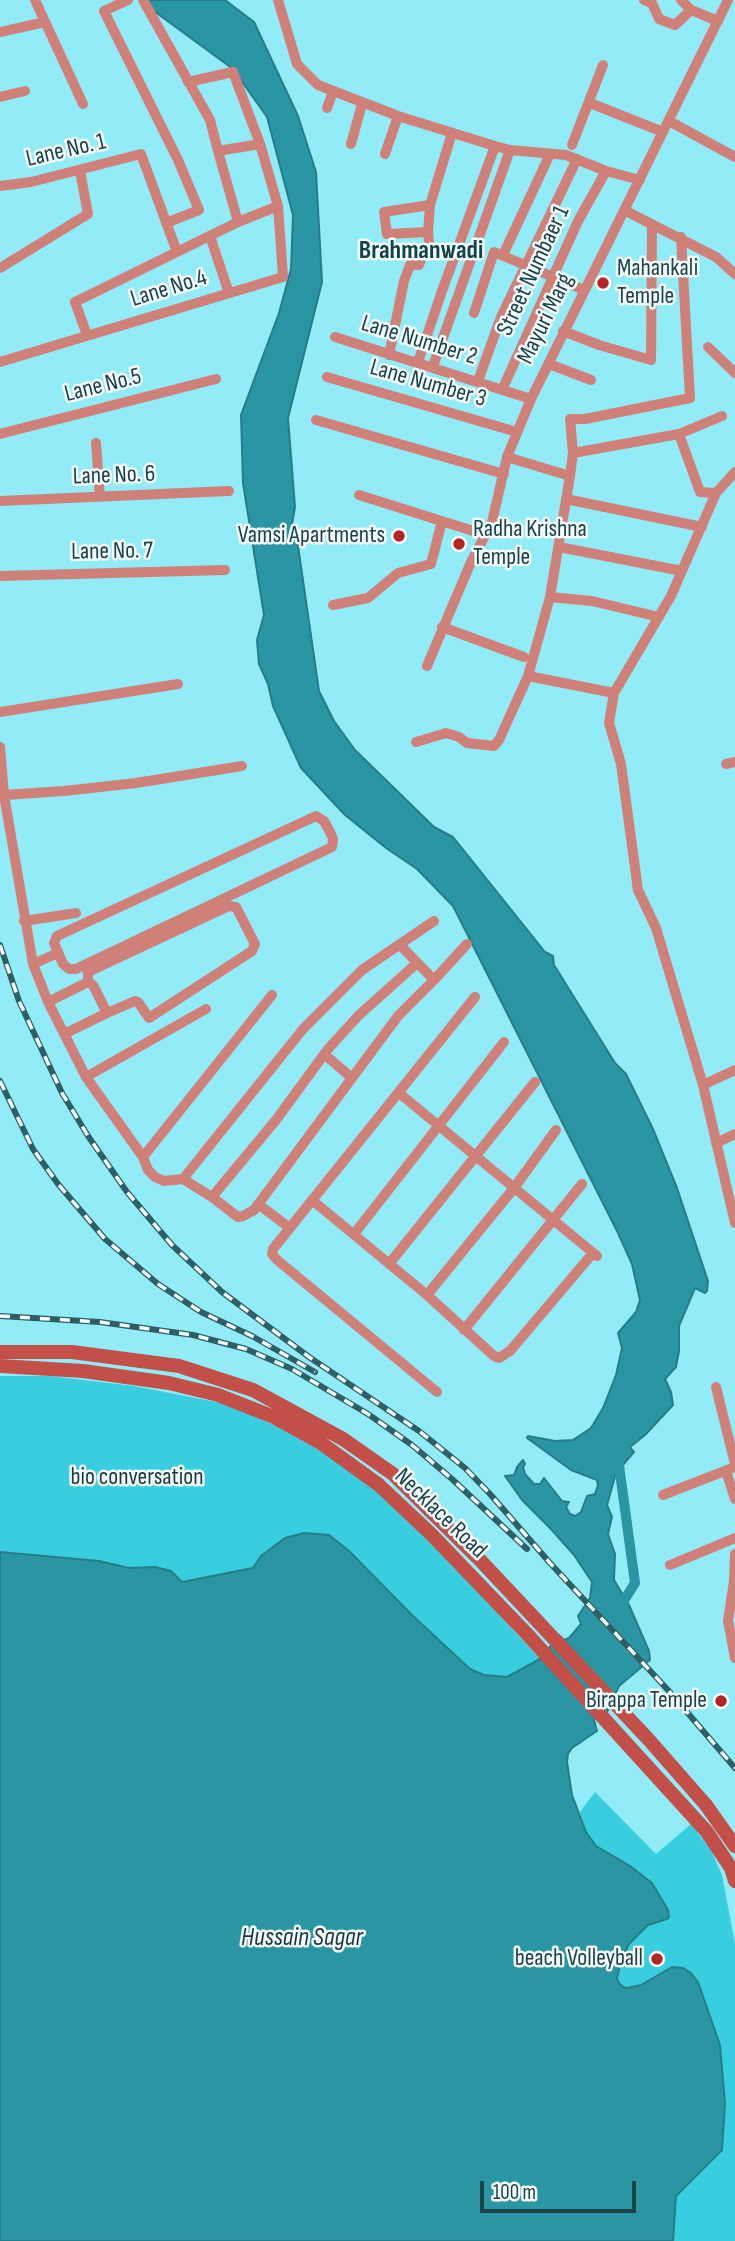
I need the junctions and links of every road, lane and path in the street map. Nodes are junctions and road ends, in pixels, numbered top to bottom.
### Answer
1 (35, 0) edge
2 (99, 0) edge
3 (128, 0) edge
4 (143, 0) edge
5 (278, 0) edge
6 (681, 0) edge
7 (728, 0) edge
8 (651, 1) edge
9 (691, 10) junction
10 (104, 11) junction
11 (718, 20) junction
12 (45, 22) junction
13 (0, 32) edge
14 (603, 65) dead end
15 (188, 82) junction
16 (25, 91) dead end
17 (333, 92) junction
18 (0, 96) edge
19 (590, 103) junction
20 (83, 104) dead end
21 (362, 104) junction
22 (327, 107) dead end
23 (398, 117) junction
24 (669, 121) junction
25 (663, 132) junction
26 (452, 133) junction
27 (260, 144) junction
28 (351, 145) dead end
29 (572, 145) dead end
30 (495, 146) junction
31 (510, 150) junction
32 (218, 151) junction
33 (385, 153) dead end
34 (550, 154) junction
35 (735, 157) edge
36 (577, 159) junction
37 (80, 170) junction
38 (606, 171) junction
39 (640, 180) junction
40 (0, 186) edge
41 (429, 205) junction
42 (278, 206) junction
43 (624, 210) junction
44 (238, 222) junction
45 (166, 223) junction
46 (652, 224) junction
47 (428, 232) junction
48 (209, 236) junction
49 (681, 237) junction
50 (177, 252) junction
51 (503, 255) junction
52 (527, 266) junction
53 (0, 268) edge
54 (735, 274) edge
55 (553, 277) junction
56 (584, 290) junction
57 (229, 293) junction
58 (474, 313) dead end
59 (563, 331) junction
60 (87, 335) junction
61 (335, 337) dead end
62 (708, 346) dead end
63 (390, 355) junction
64 (0, 362) edge
65 (418, 362) junction
66 (549, 363) junction
67 (433, 366) junction
68 (735, 373) edge
69 (327, 377) dead end
70 (216, 379) dead end
71 (591, 380) dead end
72 (478, 381) junction
73 (502, 390) junction
74 (531, 399) junction
75 (722, 416) dead end
76 (316, 420) dead end
77 (517, 432) junction
78 (0, 434) edge
79 (679, 434) junction
80 (96, 443) dead end
81 (573, 453) junction
82 (507, 457) junction
83 (735, 472) edge
84 (504, 474) junction
85 (570, 475) junction
86 (229, 491) dead end
87 (716, 493) junction
88 (359, 495) dead end
89 (100, 497) junction
90 (566, 499) junction
91 (0, 501) edge
92 (442, 521) junction
93 (702, 527) junction
94 (486, 535) junction
95 (559, 547) junction
96 (225, 570) dead end
97 (682, 571) junction
98 (0, 576) edge
99 (550, 597) junction
100 (333, 605) dead end
101 (659, 617) junction
102 (442, 627) junction
103 (524, 657) dead end
104 (427, 666) dead end
105 (528, 676) junction
106 (178, 684) dead end
107 (614, 692) junction
108 (0, 712) edge
109 (416, 742) dead end
110 (0, 747) edge
111 (242, 766) dead end
112 (4, 795) junction
113 (76, 913) dead end
114 (24, 920) junction
115 (434, 921) dead end
116 (467, 944) dead end
117 (400, 945) junction
118 (58, 953) junction
119 (33, 964) junction
120 (416, 964) junction
121 (434, 980) junction
122 (88, 982) junction
123 (272, 995) dead end
124 (475, 997) dead end
125 (48, 1002) junction
126 (206, 1009) dead end
127 (107, 1013) junction
128 (64, 1034) junction
129 (504, 1042) dead end
130 (324, 1054) junction
131 (735, 1070) edge
132 (86, 1077) junction
133 (352, 1078) junction
134 (535, 1082) dead end
135 (703, 1085) junction
136 (399, 1093) junction
137 (440, 1124) junction
138 (556, 1129) dead end
139 (735, 1134) edge
140 (716, 1143) junction
141 (143, 1157) junction
142 (476, 1157) junction
143 (183, 1179) junction
144 (582, 1184) dead end
145 (514, 1188) junction
146 (212, 1197) junction
147 (312, 1200) junction
148 (733, 1203) edge
149 (258, 1204) junction
150 (553, 1220) junction
151 (735, 1223) edge
152 (290, 1228) junction
153 (354, 1234) junction
154 (389, 1264) junction
155 (427, 1295) junction
156 (464, 1330) junction
157 (0, 1352) edge
158 (0, 1366) edge
159 (716, 1387) dead end
160 (437, 1392) dead end
161 (366, 1455) junction
162 (732, 1467) edge
163 (356, 1468) junction
164 (663, 1495) dead end
165 (735, 1499) edge
166 (735, 1538) edge
167 (735, 1554) edge
168 (670, 1565) dead end
169 (531, 1627) junction
170 (735, 1658) edge
171 (735, 1846) edge
172 (735, 1881) edge

1 - 12 street
2 - 10 street
3 - 10 street
4 - 15 street
5 - 17 street
6 - 9 street
7 - 11 street, Mayuri Marg
8 - 9 street
9 - 11 street
10 - 45 street
11 - 24 street, Mayuri Marg
12 - 13 street
12 - 20 street
14 - 19 street
15 - 27 street
15 - 32 street
16 - 18 street
17 - 21 street
17 - 22 street
19 - 25 street
19 - 29 street
21 - 23 street
21 - 28 street
23 - 26 street
23 - 33 street
24 - 25 street, Mayuri Marg
24 - 35 street
25 - 39 street, Mayuri Marg
26 - 30 street
26 - 41 street
27 - 32 street
27 - 42 street
30 - 31 street
30 - 65 street
31 - 34 street
31 - 67 street
32 - 44 street
34 - 36 street
34 - 51 street
36 - 38 street
36 - 52 street
37 - 40 street, Lane No. 1
37 - 45 street, Lane No. 1
37 - 53 street
38 - 39 street
38 - 55 street, Street Numbaer 1
39 - 43 street, Mayuri Marg
41 - 47 street
41 - 47 street
42 - 44 street
42 - 57 street, Lane No.4
43 - 46 street
43 - 56 street, Mayuri Marg
44 - 48 street
45 - 50 street
46 - 49 street
46 - 59 street
47 - 63 street
48 - 50 street
48 - 57 street
49 - 54 street
49 - 81 street
50 - 60 street
51 - 52 street
51 - 58 street
52 - 55 street
52 - 72 street
55 - 56 street
55 - 73 street, Street Numbaer 1
56 - 59 street, Mayuri Marg
57 - 60 street, Lane No.4
59 - 66 street, Mayuri Marg
60 - 64 street, Lane No.4
61 - 63 street, Lane Number 2
62 - 68 street
63 - 65 street, Lane Number 2
65 - 67 street, Lane Number 2
66 - 71 street
66 - 74 street, Mayuri Marg
67 - 72 street, Lane Number 2
69 - 77 street, Lane Number 3
70 - 78 street, Lane No.5
72 - 73 street, Lane Number 2
73 - 74 street, Lane Number 2
74 - 77 street, Mayuri Marg
75 - 79 street
76 - 84 street
77 - 82 street, Mayuri Marg
79 - 81 street
79 - 87 street
80 - 89 street
81 - 85 street
82 - 84 street, Mayuri Marg
82 - 85 street
83 - 87 street
84 - 94 street, Mayuri Marg
85 - 90 street
86 - 89 street, Lane No. 6
87 - 93 street
88 - 92 street
89 - 91 street, Lane No. 6
90 - 93 street
90 - 95 street
92 - 94 street
92 - 100 street
93 - 97 street
94 - 102 street, Mayuri Marg
95 - 97 street
95 - 99 street
96 - 98 street, Lane No. 7
97 - 101 street
99 - 101 street
99 - 105 street
101 - 107 street
102 - 103 street
102 - 104 street, Mayuri Marg
105 - 107 street
105 - 109 street
106 - 108 street
107 - 135 street
110 - 112 street
111 - 112 street
112 - 114 street
113 - 114 street
114 - 119 street
115 - 117 street
116 - 121 street
117 - 120 street
117 - 143 street
118 - 118 street
118 - 119 street
119 - 125 street
120 - 121 street
120 - 130 street
121 - 133 street
122 - 125 street
122 - 127 street
122 - 127 street
123 - 141 street
124 - 136 street
125 - 128 street
126 - 132 street
127 - 128 street
128 - 132 street
129 - 137 street
130 - 133 street
130 - 146 street
131 - 135 street
132 - 141 street
133 - 149 street
134 - 142 street
135 - 140 street
136 - 137 street
136 - 147 street
137 - 142 street
137 - 153 street
138 - 145 street
139 - 140 street
140 - 148 street
141 - 143 street
142 - 145 street
142 - 154 street
143 - 146 street
144 - 150 street
145 - 150 street
145 - 155 street
146 - 149 street
147 - 152 street
147 - 153 street
148 - 151 street
149 - 152 street
150 - 156 street
150 - 156 street
152 - 160 street
153 - 154 street
154 - 155 street
155 - 156 street
157 - 161 main road, Necklace Road
158 - 163 main road, Necklace Road
159 - 162 street
161 - 163 main road
161 - 169 main road, Necklace Road
162 - 164 street
162 - 165 street
163 - 169 main road, Necklace Road
166 - 168 street
167 - 170 street
169 - 171 main road, Necklace Road
169 - 172 main road, Necklace Road

